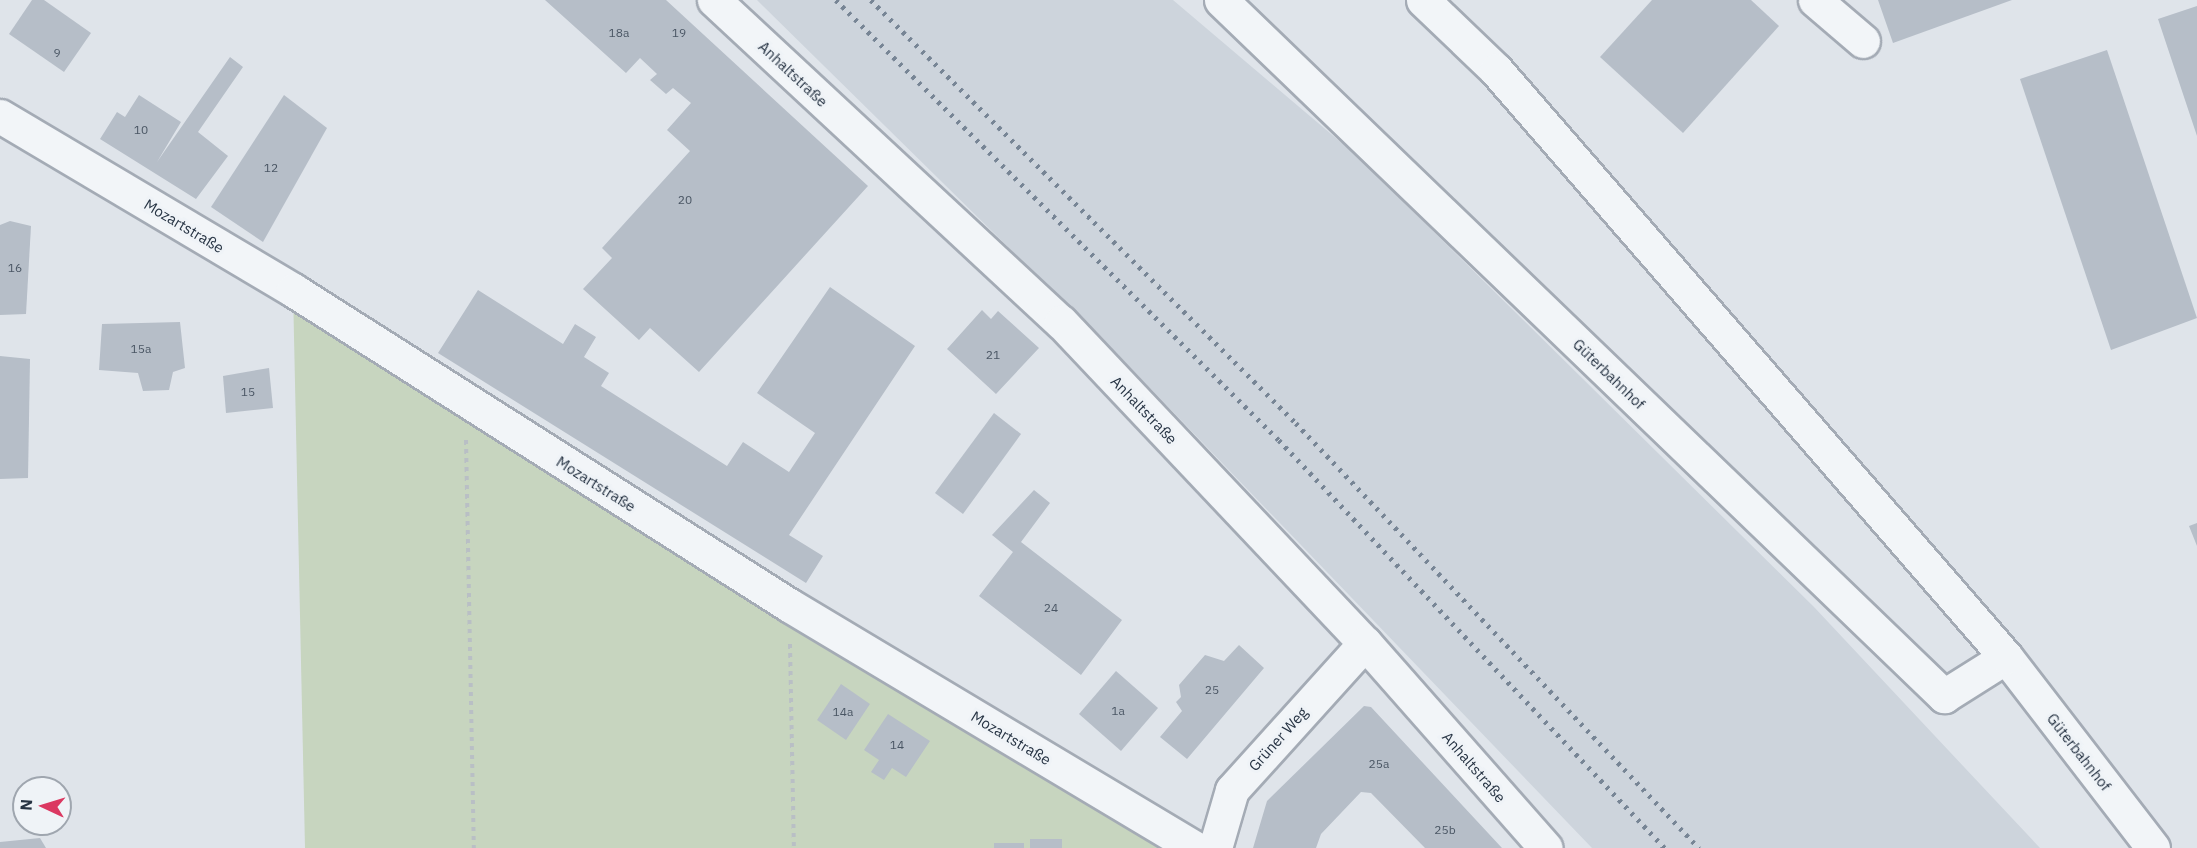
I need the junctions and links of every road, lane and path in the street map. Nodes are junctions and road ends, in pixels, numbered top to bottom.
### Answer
1 (714, 0) edge
2 (1221, 0) edge
3 (1423, 0) edge
4 (1815, 0) edge
5 (1863, 41) dead end
6 (0, 116) edge
7 (466, 403) junction
8 (789, 605) junction
9 (1365, 643) junction
10 (2006, 657) junction
11 (474, 848) edge
12 (794, 848) edge
13 (1195, 848) edge
14 (1215, 848) edge
15 (1546, 848) edge
16 (2153, 848) edge

1 - 9 street, Anhaltstraße
2 - 10 street, Güterbahnhof
3 - 10 street, Güterbahnhof
4 - 5 street
6 - 7 street, Mozartstraße
7 - 8 street, Mozartstraße
7 - 11 path
8 - 12 path
8 - 13 street, Mozartstraße
9 - 14 street, Grüner Weg
9 - 15 street, Anhaltstraße
10 - 16 street, Güterbahnhof

